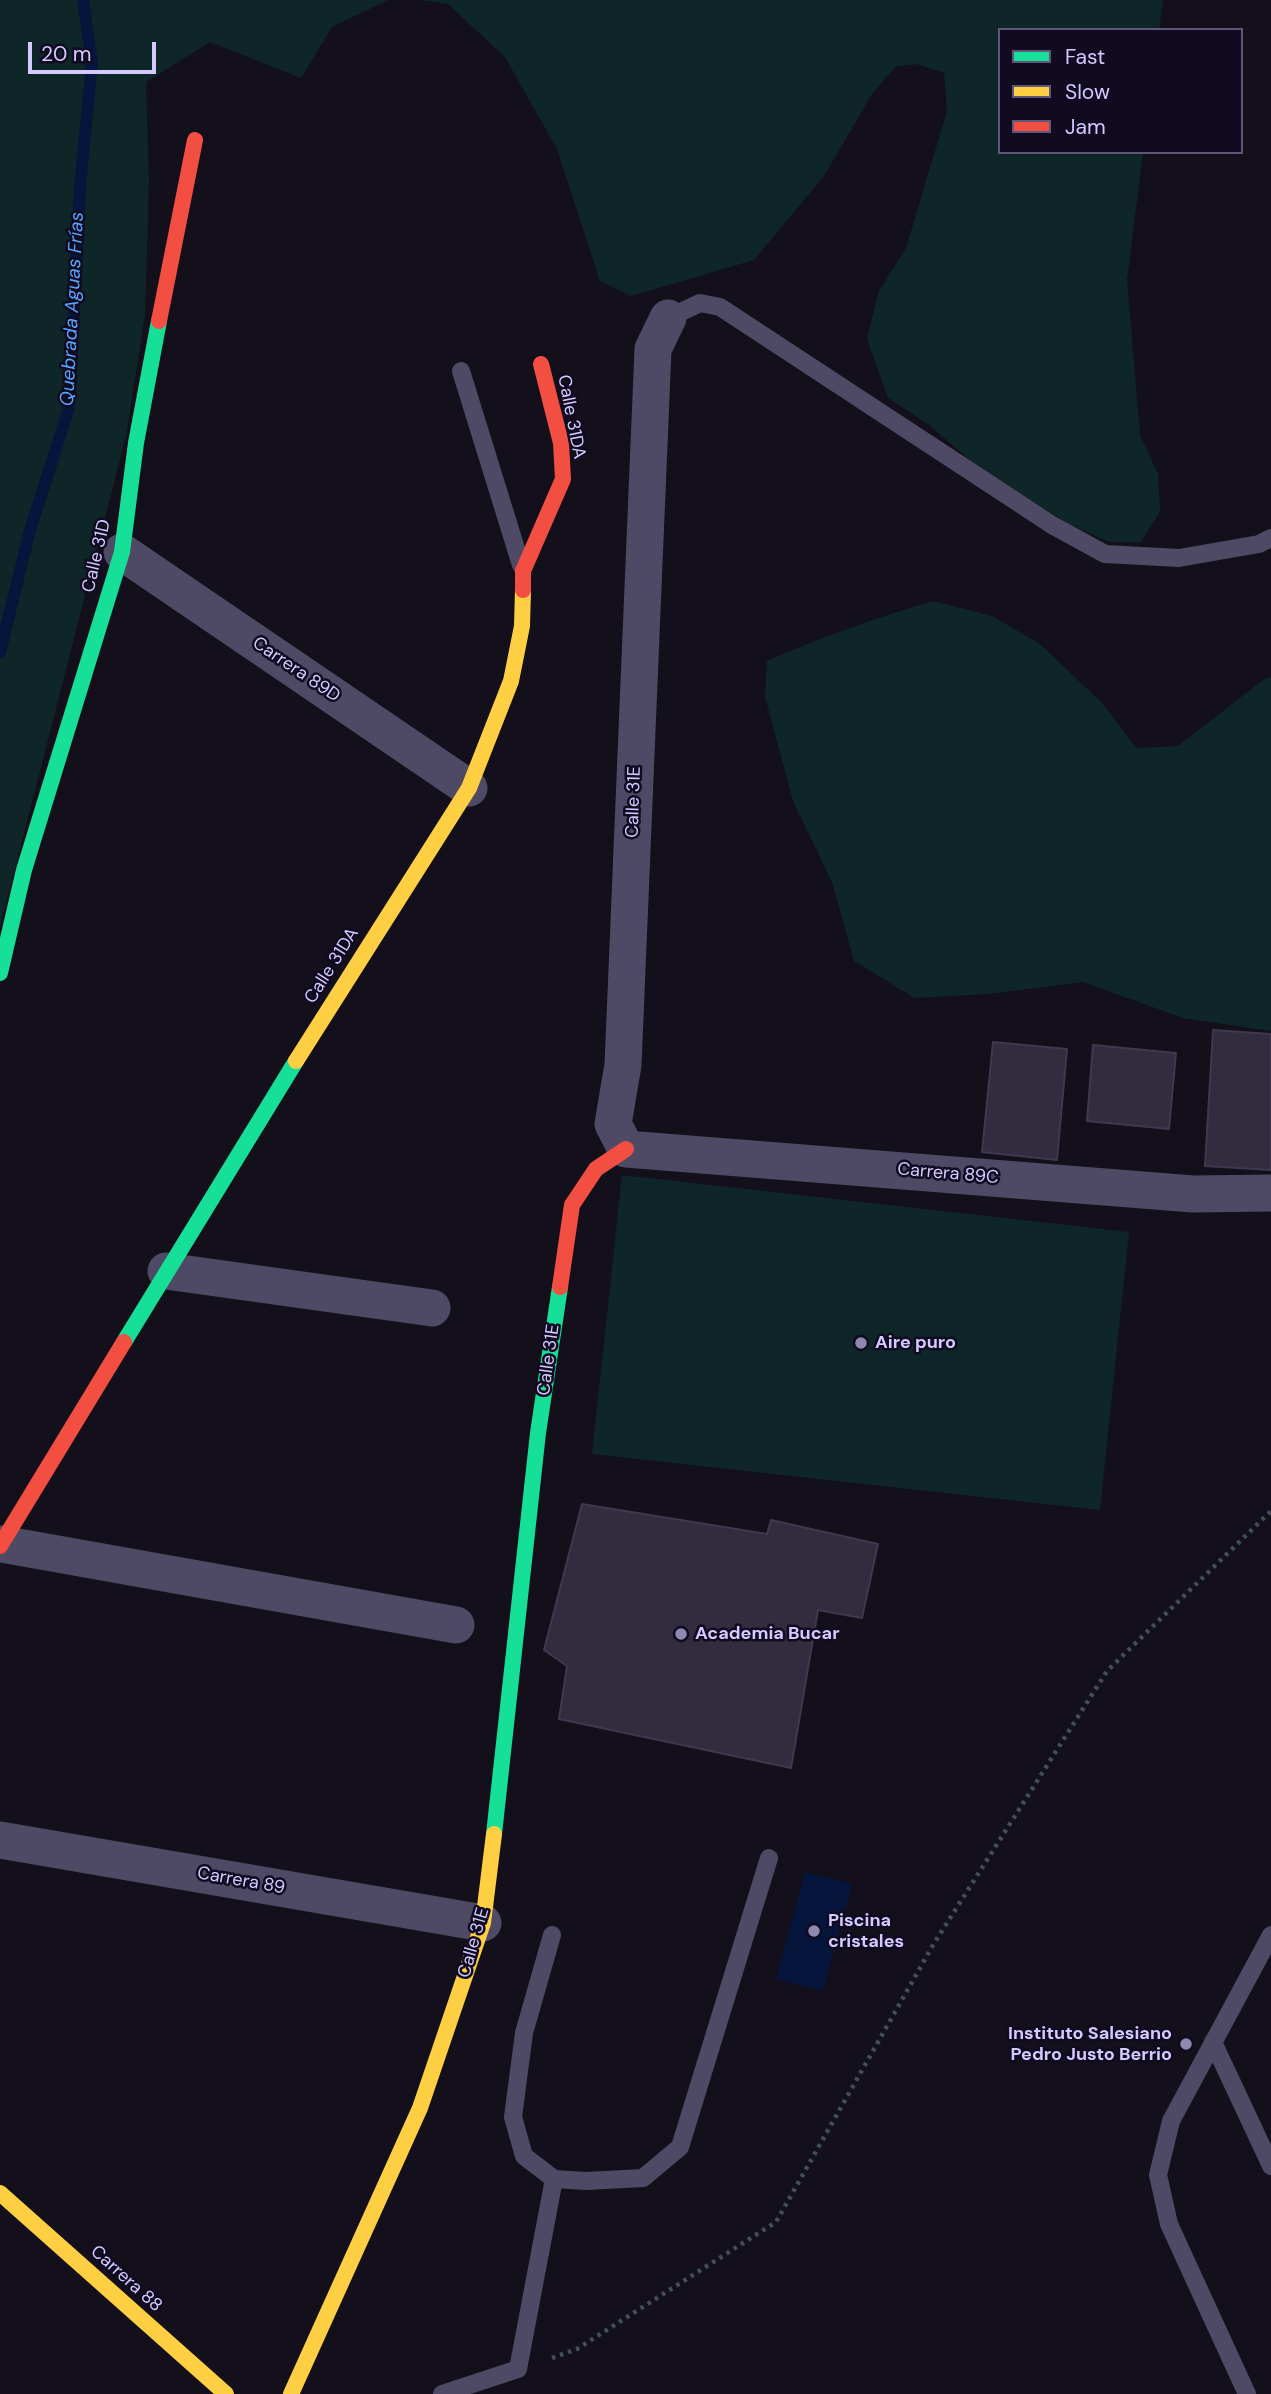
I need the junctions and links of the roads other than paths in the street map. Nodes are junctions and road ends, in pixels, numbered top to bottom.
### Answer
1 (195, 139) dead end
2 (668, 318) joint
3 (541, 364) dead end
4 (461, 371) dead end
5 (1271, 538) edge
6 (122, 552) junction
7 (523, 571) junction
8 (469, 788) junction
9 (0, 973) edge
10 (626, 1149) junction
11 (1271, 1194) edge
12 (166, 1271) junction
13 (432, 1308) dead end
14 (1, 1545) edge
15 (456, 1625) dead end
16 (0, 1840) edge
17 (769, 1858) dead end
18 (483, 1923) junction
19 (552, 1935) dead end
20 (1271, 1936) edge
21 (1213, 2042) junction
22 (1271, 2166) edge
23 (554, 2179) junction
24 (4, 2206) edge
25 (226, 2394) edge
26 (291, 2394) edge
27 (442, 2394) edge
28 (1247, 2394) edge

1 - 6 street, Calle 31D
2 - 5 lane
2 - 10 street, Calle 31E
3 - 7 street, Calle 31DA
4 - 7 lane
6 - 8 street, Carrera 89D
6 - 9 street, Calle 31D
7 - 8 street, Calle 31DA
8 - 12 street, Calle 31DA
10 - 11 street, Carrera 89C
10 - 18 street, Calle 31E
12 - 13 street
12 - 14 street, Calle 31DA
14 - 15 street
16 - 18 street, Carrera 89
17 - 23 lane
18 - 26 street, Calle 31E
19 - 23 lane
20 - 21 lane
21 - 22 lane
21 - 28 lane
23 - 27 lane
24 - 25 street, Carrera 88

